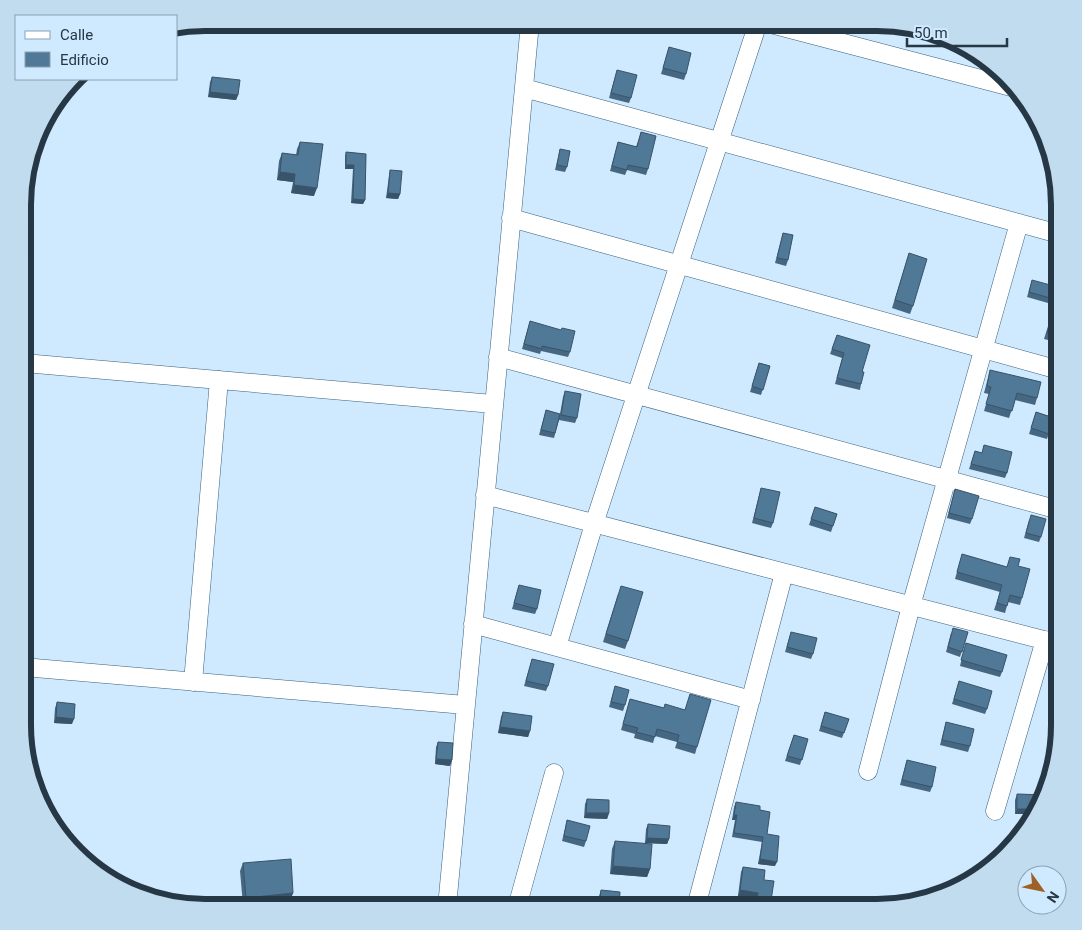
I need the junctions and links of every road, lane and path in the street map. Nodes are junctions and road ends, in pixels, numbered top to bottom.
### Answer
1 (529, 32) edge
2 (755, 32) edge
3 (800, 32) edge
4 (1003, 85) edge
5 (524, 88) junction
6 (719, 141) junction
7 (511, 218) junction
8 (1019, 223) junction
9 (1050, 232) edge
10 (679, 264) junction
11 (983, 349) junction
12 (498, 357) junction
13 (31, 364) edge
14 (1050, 368) edge
15 (219, 380) junction
16 (636, 395) junction
17 (494, 404) junction
18 (947, 479) junction
19 (485, 495) junction
20 (1051, 508) edge
21 (594, 524) junction
22 (784, 573) junction
23 (911, 606) junction
24 (473, 624) junction
25 (1051, 642) edge
26 (1051, 645) edge
27 (557, 647) junction
28 (32, 668) edge
29 (192, 682) junction
30 (751, 700) junction
31 (465, 705) junction
32 (868, 771) dead end
33 (554, 773) dead end
34 (995, 811) dead end
35 (698, 898) edge
36 (447, 899) edge
37 (519, 899) edge

1 - 5 street
2 - 6 street
3 - 4 street
5 - 6 street
5 - 7 street
6 - 8 street
6 - 10 street
7 - 10 street
7 - 12 street
8 - 9 street
8 - 11 street
10 - 11 street
10 - 16 street
11 - 14 street
11 - 18 street
12 - 16 street
12 - 17 street
13 - 15 street
15 - 17 street
15 - 29 street
16 - 18 street
16 - 21 street
17 - 19 street
18 - 20 street
18 - 23 street
19 - 21 street
19 - 24 street
21 - 22 street
21 - 27 street
22 - 23 street
22 - 30 street
23 - 25 street
23 - 32 street
24 - 27 street
24 - 31 street
26 - 34 street
27 - 30 street
28 - 29 street
29 - 31 street
30 - 35 street
31 - 36 street
33 - 37 street

